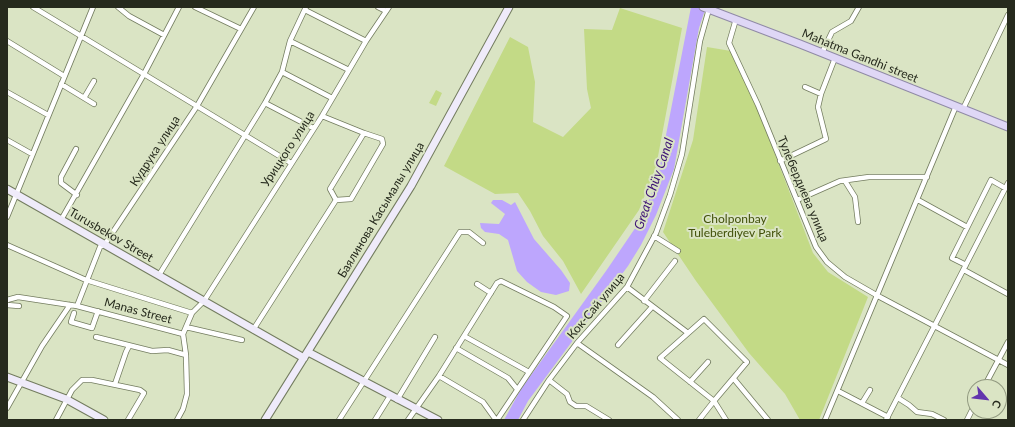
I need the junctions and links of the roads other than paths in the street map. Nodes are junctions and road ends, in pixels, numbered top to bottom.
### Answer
1 (33, 7) edge
2 (46, 7) edge
3 (93, 7) edge
4 (118, 7) edge
5 (179, 7) edge
6 (196, 7) edge
7 (254, 7) edge
8 (378, 7) edge
9 (509, 7) edge
10 (859, 7) edge
11 (707, 8) edge
12 (305, 9) edge
13 (387, 9) edge
14 (44, 14) junction
15 (1008, 16) edge
16 (736, 19) junction
17 (241, 29) junction
18 (164, 35) junction
19 (81, 36) junction
20 (7, 41) edge
21 (290, 41) junction
22 (366, 41) junction
23 (822, 53) junction
24 (835, 58) junction
25 (350, 70) junction
26 (282, 72) junction
27 (144, 74) junction
28 (64, 76) junction
29 (94, 81) dead end
30 (60, 84) junction
31 (805, 87) dead end
32 (7, 92) edge
33 (821, 94) junction
34 (84, 98) junction
35 (332, 98) junction
36 (265, 103) junction
37 (94, 104) dead end
38 (197, 106) junction
39 (960, 107) junction
40 (48, 115) junction
41 (322, 116) junction
42 (313, 128) junction
43 (1008, 128) edge
44 (364, 133) junction
45 (245, 135) junction
46 (7, 140) edge
47 (76, 149) dead end
48 (32, 154) junction
49 (780, 161) junction
50 (290, 163) junction
51 (927, 177) junction
52 (845, 180) junction
53 (1007, 185) edge
54 (7, 189) edge
55 (17, 194) junction
56 (76, 195) junction
57 (336, 200) junction
58 (797, 200) junction
59 (918, 200) junction
60 (7, 217) edge
61 (62, 220) junction
62 (858, 222) dead end
63 (967, 227) junction
64 (654, 236) junction
65 (484, 243) dead end
66 (105, 244) junction
67 (7, 245) edge
68 (678, 251) dead end
69 (675, 260) dead end
70 (965, 268) junction
71 (159, 275) junction
72 (86, 280) junction
73 (477, 284) dead end
74 (627, 287) junction
75 (491, 293) junction
76 (1008, 294) edge
77 (878, 296) junction
78 (7, 300) edge
79 (644, 300) junction
80 (204, 301) junction
81 (7, 305) edge
82 (70, 305) junction
83 (20, 306) dead end
84 (77, 306) junction
85 (652, 307) junction
86 (98, 311) junction
87 (74, 313) dead end
88 (192, 314) junction
89 (935, 326) junction
90 (186, 327) junction
91 (253, 330) junction
92 (183, 334) junction
93 (688, 334) junction
94 (464, 336) junction
95 (96, 337) dead end
96 (435, 337) dead end
97 (242, 340) dead end
98 (1008, 342) edge
99 (577, 343) junction
100 (618, 345) dead end
101 (129, 346) junction
102 (456, 348) junction
103 (186, 355) junction
104 (306, 355) junction
105 (999, 360) junction
106 (708, 362) dead end
107 (1008, 365) edge
108 (529, 372) junction
109 (439, 376) junction
110 (7, 378) edge
111 (734, 379) junction
112 (988, 379) edge
113 (363, 380) junction
114 (549, 380) junction
115 (21, 381) junction
116 (690, 382) junction
117 (115, 384) junction
118 (517, 389) junction
119 (870, 390) dead end
120 (838, 391) junction
121 (390, 396) junction
122 (898, 398) junction
123 (66, 399) junction
124 (397, 400) junction
125 (714, 401) junction
126 (862, 403) junction
127 (7, 408) edge
128 (415, 409) junction
129 (887, 418) edge
130 (56, 420) edge
131 (104, 420) edge
132 (128, 420) edge
133 (177, 420) edge
134 (265, 420) edge
135 (339, 420) edge
136 (375, 420) edge
137 (408, 420) edge
138 (438, 420) edge
139 (497, 420) edge
140 (523, 420) edge
141 (609, 420) edge
142 (678, 420) edge
143 (699, 420) edge
144 (726, 420) edge
145 (768, 420) edge
146 (825, 420) edge
147 (944, 420) edge

1 - 14 street
2 - 14 street
3 - 19 street
4 - 18 street
5 - 18 street
6 - 17 street
7 - 17 street, Кудрука улица
8 - 13 street
9 - 104 street, Баялинова Касымалы улица
10 - 23 street
11 - 16 main road, Mahatma Gandhi street
11 - 64 street, Кок-Сай улица
12 - 21 street
12 - 22 street
13 - 22 street, Урицкого улица
14 - 19 street
15 - 39 street
16 - 23 main road, Mahatma Gandhi street
16 - 49 street, Тулебердиева улица
17 - 38 street, Кудрука улица
18 - 27 street
19 - 27 street
19 - 28 street
20 - 28 street
21 - 25 street
21 - 26 street
22 - 25 street, Урицкого улица
23 - 24 main road, Mahatma Gandhi street
24 - 33 street
24 - 39 main road, Mahatma Gandhi street
25 - 35 street, Урицкого улица
26 - 35 street
26 - 36 street
27 - 38 street
27 - 56 street
28 - 30 street
29 - 34 street
30 - 34 street
30 - 40 street
31 - 33 street
32 - 40 street
33 - 49 street
34 - 37 street
35 - 41 street, Урицкого улица
36 - 42 street
36 - 45 street
38 - 45 street
38 - 66 street, Кудрука улица
39 - 43 main road, Mahatma Gandhi street
39 - 51 street
40 - 48 street
41 - 42 street, Урицкого улица
41 - 44 street
42 - 50 street, Урицкого улица
44 - 57 street
44 - 57 street
45 - 50 street
45 - 71 street
46 - 48 street
47 - 56 street
48 - 55 street
49 - 58 street, Тулебердиева улица
50 - 80 street, Урицкого улица
51 - 52 street
51 - 59 street
52 - 58 street
52 - 62 street
53 - 63 street
53 - 70 street
54 - 55 street, Turusbekov Street
55 - 60 street
55 - 61 street, Turusbekov Street
56 - 61 street
57 - 91 street
58 - 77 street, Тулебердиева улица
59 - 63 street
59 - 77 street
61 - 66 street, Turusbekov Street
63 - 70 street
64 - 68 street
64 - 74 street, Кок-Сай улица
65 - 113 street
66 - 71 street, Turusbekov Street
66 - 72 street, Кудрука улица
67 - 72 street
69 - 79 street
70 - 76 street
70 - 89 street
71 - 80 street, Turusbekov Street
72 - 84 street, Кудрука улица
72 - 88 street
73 - 75 street
74 - 79 street
74 - 99 street, Кок-Сай улица
75 - 94 street
75 - 108 street
77 - 89 street, Тулебердиева улица
77 - 120 street
78 - 82 street, Manas Street
79 - 85 street
80 - 88 street, Manas Street
80 - 91 street
81 - 83 street
82 - 84 street, Manas Street
82 - 115 street
84 - 86 street, Manas Street
85 - 93 street
85 - 100 street
86 - 87 street
86 - 92 street, Manas Street
88 - 90 street, Manas Street
89 - 105 street, Тулебердиева улица
89 - 122 street
90 - 92 street, Manas Street
90 - 97 street
91 - 104 street
92 - 103 street
93 - 111 street
93 - 116 street
94 - 102 street
94 - 108 street
95 - 101 street
96 - 124 street
98 - 105 street
99 - 114 street, Кок-Сай улица
99 - 142 street
101 - 103 street
101 - 117 street
102 - 109 street
102 - 118 street
103 - 133 street
104 - 113 street
104 - 134 street, Баялинова Касымалы улица
105 - 107 street, Тулебердиева улица
105 - 112 street
106 - 116 street
108 - 118 street
109 - 128 street
109 - 139 street
110 - 115 street
111 - 125 street
111 - 145 street
113 - 121 street
113 - 135 street
114 - 140 street, Кок-Сай улица
114 - 141 street
115 - 123 street
115 - 127 street
116 - 125 street
117 - 123 street
117 - 132 street
118 - 139 street
119 - 126 street
120 - 126 street
120 - 146 street
121 - 124 street
121 - 136 street
122 - 129 street
122 - 147 street
123 - 130 street
123 - 131 street
124 - 128 street
125 - 143 street
125 - 144 street
126 - 129 street
128 - 137 street
128 - 138 street

